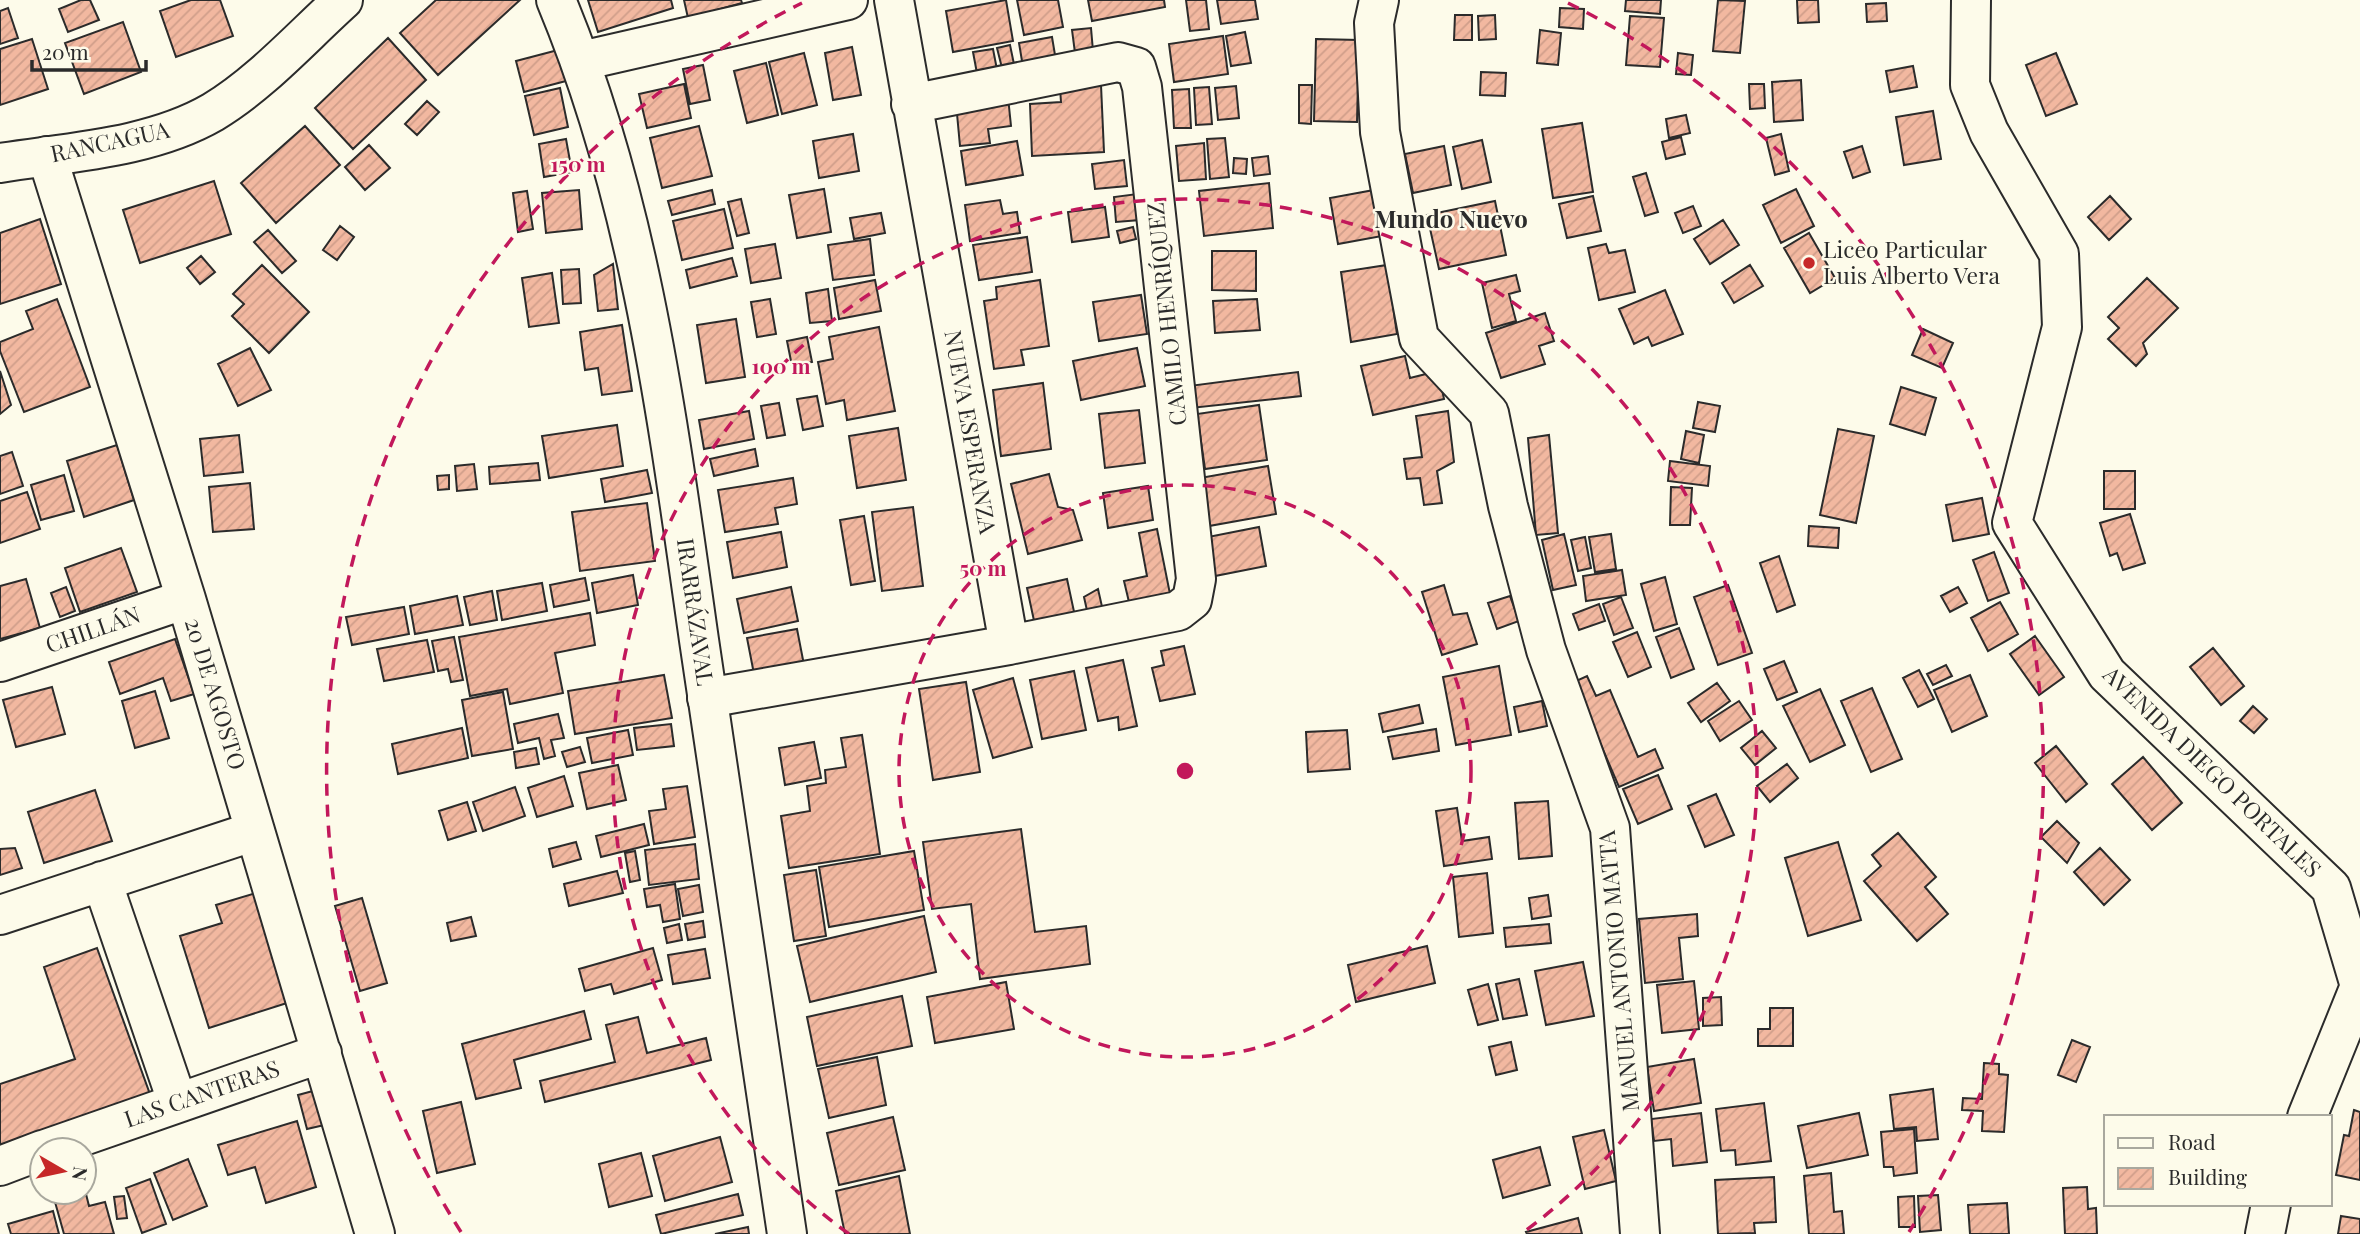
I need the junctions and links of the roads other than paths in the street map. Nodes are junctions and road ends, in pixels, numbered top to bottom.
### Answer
1 (343, 0) edge
2 (556, 0) edge
3 (848, 0) edge
4 (894, 0) edge
5 (1379, 0) edge
6 (1971, 0) edge
7 (581, 61) junction
8 (911, 104) junction
9 (47, 156) junction
10 (0, 163) edge
11 (186, 598) junction
12 (1009, 645) junction
13 (0, 662) edge
14 (707, 698) junction
15 (255, 831) junction
16 (102, 881) junction
17 (0, 915) edge
18 (321, 1053) junction
19 (177, 1101) junction
20 (2308, 1115) edge
21 (81, 1136) edge
22 (28, 1156) edge
23 (0, 1166) edge
24 (2271, 1206) edge
25 (375, 1234) edge
26 (787, 1234) edge
27 (1640, 1234) edge
28 (2265, 1234) edge

1 - 9 street, RANCAGUA
2 - 7 street, IRARRÁZAVAL
3 - 7 street
4 - 8 street, NUEVA ESPERANZA
5 - 27 street, MANUEL ANTONIO MATTA
6 - 20 street, AVENIDA DIEGO PORTALES
7 - 14 street, IRARRÁZAVAL
8 - 12 street, NUEVA ESPERANZA
8 - 12 street, CAMILO HENRÍQUEZ
9 - 10 street, RANCAGUA
9 - 11 street, 20 DE AGOSTO
11 - 13 street, CHILLÁN
11 - 15 street, 20 DE AGOSTO
12 - 14 street
14 - 26 street, IRARRÁZAVAL
15 - 16 street
15 - 18 street, 20 DE AGOSTO
16 - 17 street
16 - 19 street
18 - 19 street, LAS CANTERAS
18 - 25 street, 20 DE AGOSTO
19 - 21 street, LAS CANTERAS
22 - 23 street, LAS CANTERAS
24 - 28 street

